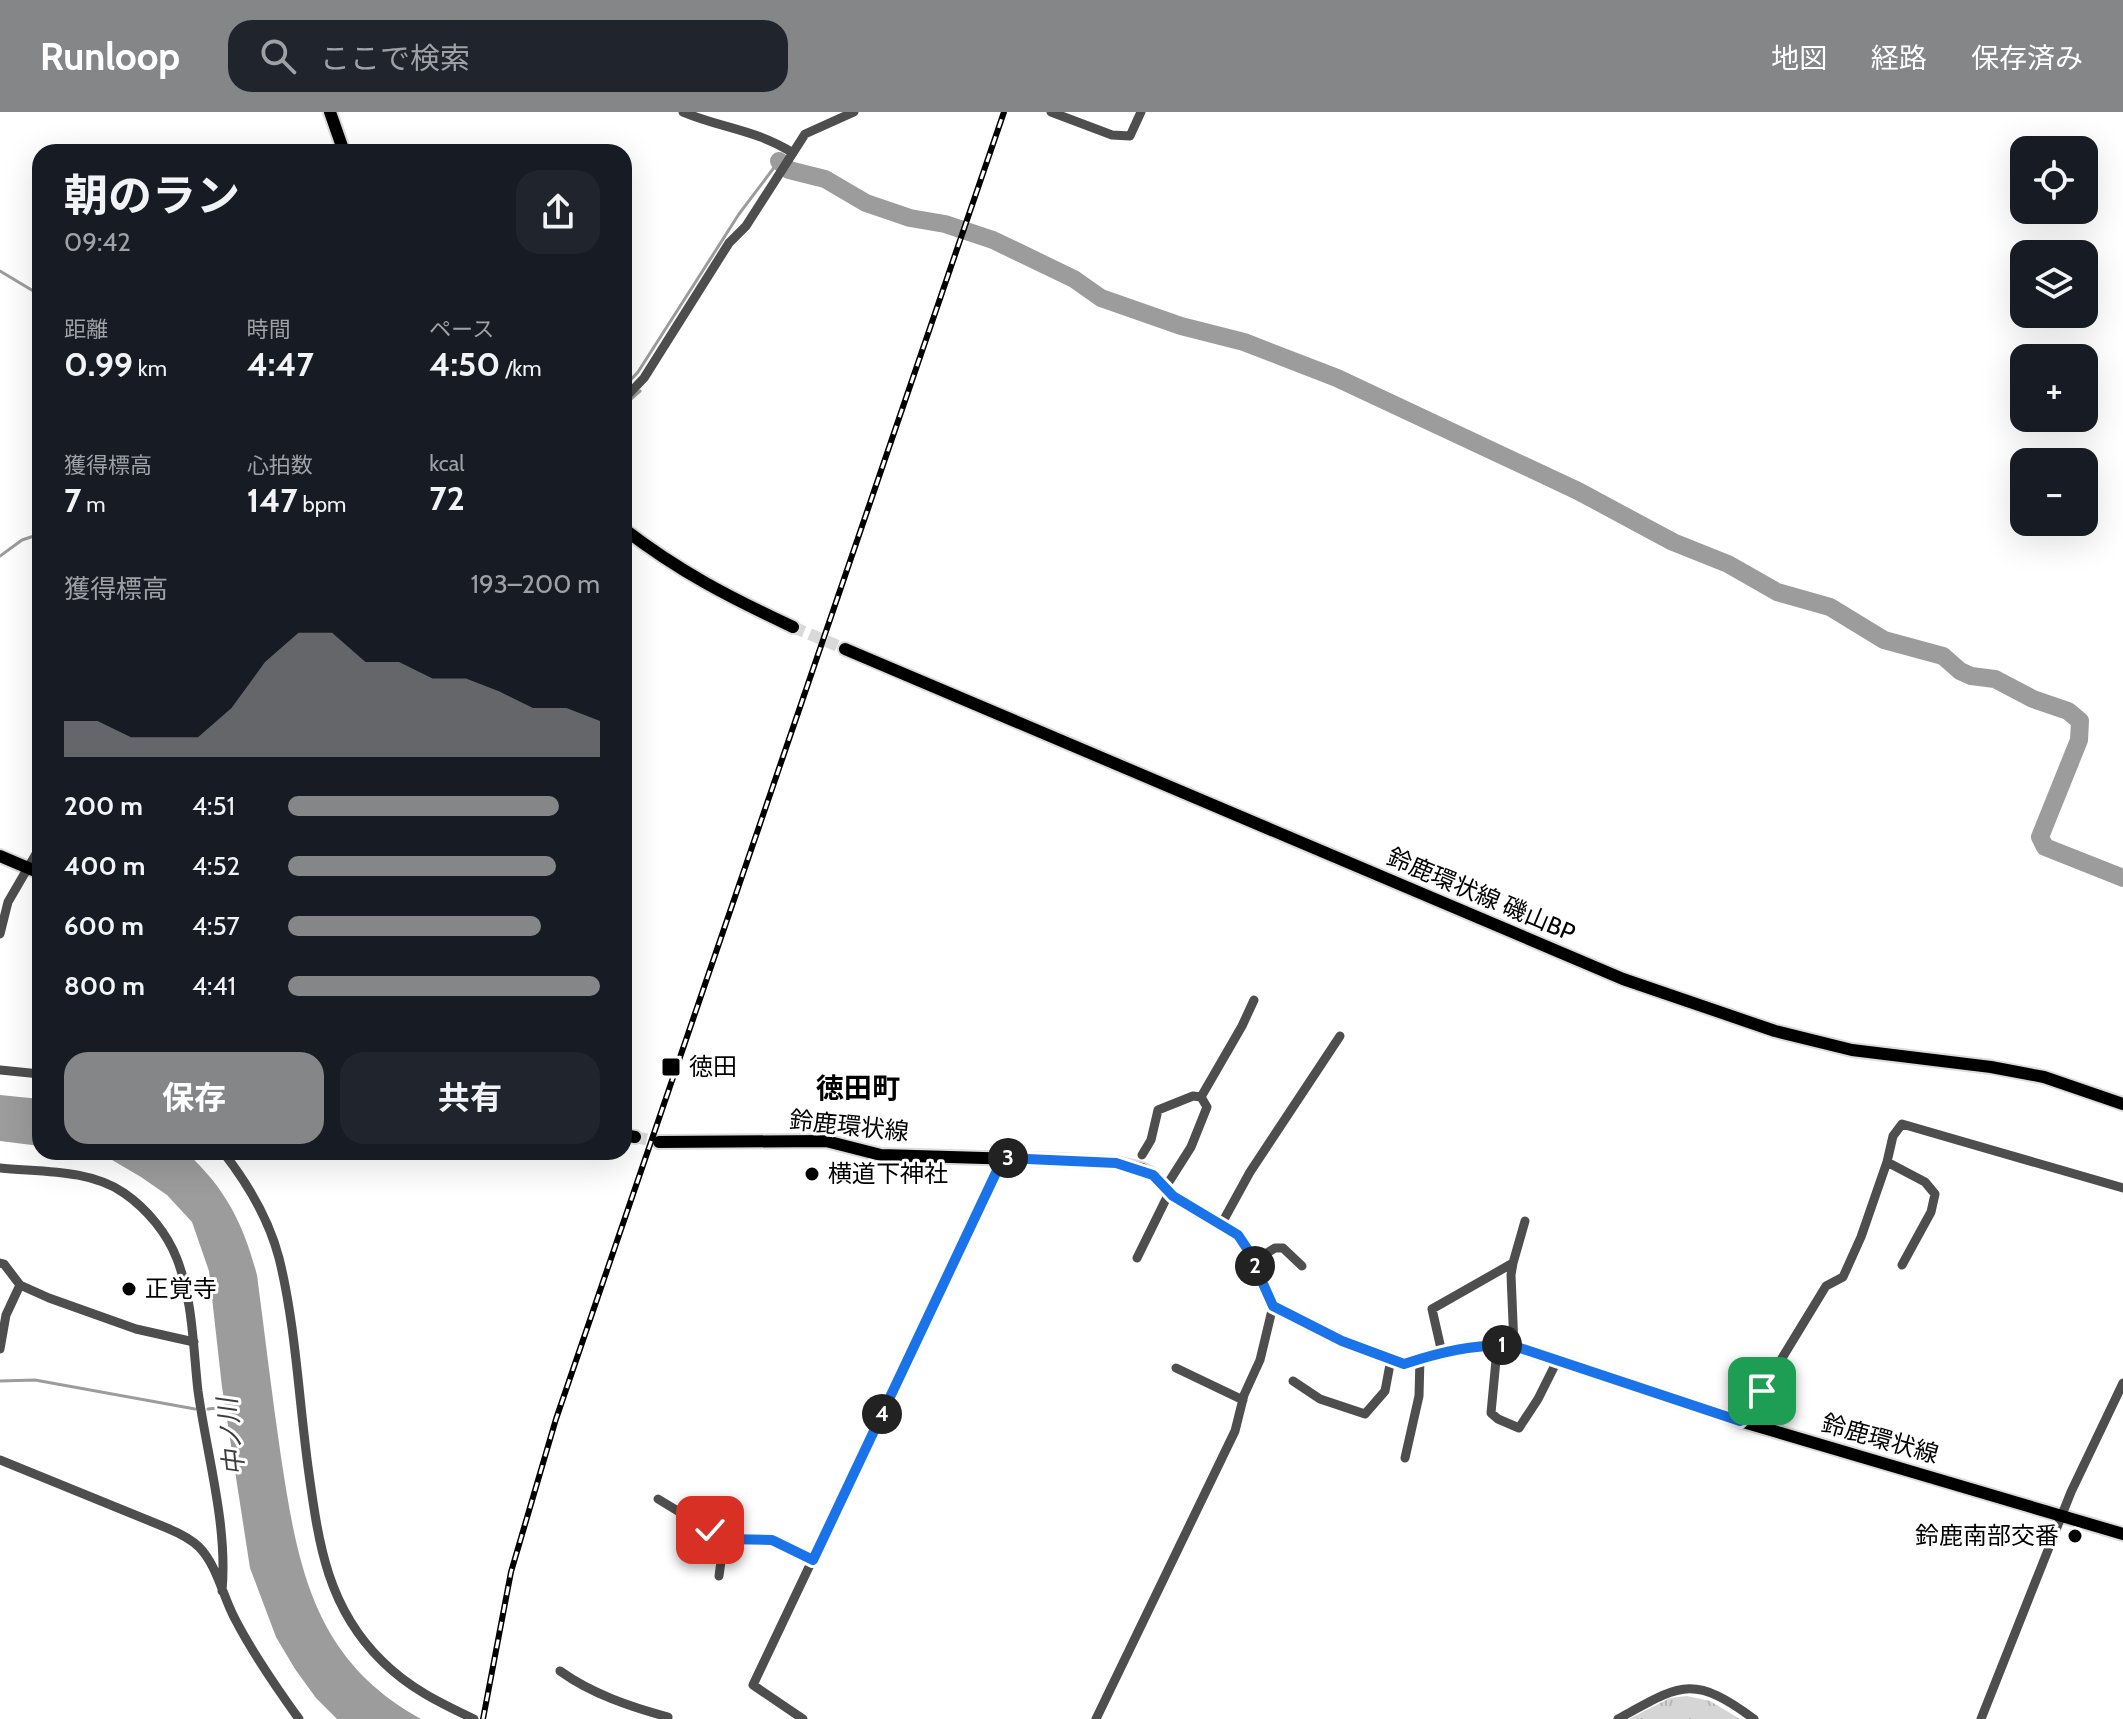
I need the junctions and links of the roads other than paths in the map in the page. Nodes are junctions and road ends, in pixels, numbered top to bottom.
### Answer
1 (330, 112) edge
2 (683, 112) edge
3 (854, 112) edge
4 (1051, 112) edge
5 (1141, 112) edge
6 (341, 144) edge
7 (792, 155) junction
8 (632, 391) edge
9 (632, 535) edge
10 (793, 627) tunnel mouth
11 (845, 649) tunnel mouth
12 (0, 856) edge
13 (32, 859) edge
14 (27, 867) junction
15 (32, 869) edge
16 (0, 934) edge
17 (1254, 1000) dead end
18 (1340, 1036) dead end
19 (0, 1070) edge
20 (32, 1073) edge
21 (1201, 1097) junction
22 (2123, 1104) edge
23 (659, 1142) tunnel mouth
24 (1142, 1155) dead end
25 (1003, 1158) junction
26 (229, 1160) edge
27 (1887, 1162) junction
28 (0, 1168) edge
29 (2123, 1188) edge
30 (1167, 1190) junction
31 (1525, 1221) dead end
32 (1222, 1223) junction
33 (1137, 1258) dead end
34 (1254, 1261) junction
35 (0, 1263) edge
36 (1513, 1263) junction
37 (1902, 1265) dead end
38 (1302, 1266) dead end
39 (20, 1285) junction
40 (1273, 1306) junction
41 (194, 1342) junction
42 (1494, 1344) junction
43 (1514, 1346) junction
44 (0, 1349) edge
45 (1442, 1353) junction
46 (1420, 1358) junction
47 (1391, 1359) junction
48 (1558, 1359) junction
49 (1176, 1368) dead end
50 (1293, 1381) dead end
51 (2123, 1383) edge
52 (1243, 1400) junction
53 (1740, 1421) junction
54 (1405, 1458) dead end
55 (0, 1460) edge
56 (658, 1499) dead end
57 (2062, 1514) junction
58 (2123, 1534) edge
59 (724, 1539) junction
60 (813, 1560) junction
61 (719, 1576) dead end
62 (222, 1591) junction
63 (560, 1671) dead end
64 (668, 1717) dead end
65 (299, 1719) edge
66 (474, 1719) edge
67 (803, 1719) edge
68 (1096, 1719) edge
69 (1618, 1719) edge
70 (1754, 1719) edge
71 (1981, 1719) edge

1 - 6 main road
2 - 7 street
3 - 7 street
4 - 5 street
7 - 8 street
9 - 10 main road
11 - 22 main road, 鈴鹿環状線 磯山BP
12 - 14 main road
13 - 14 street
14 - 15 main road
14 - 16 street
17 - 21 street
18 - 32 street
19 - 20 street
21 - 24 street
21 - 30 street
23 - 25 main road, 鈴鹿環状線
25 - 30 main road, 鈴鹿環状線
25 - 60 street
26 - 66 street
27 - 29 street
27 - 37 street
27 - 53 street
28 - 41 street
30 - 32 main road, 鈴鹿環状線
30 - 33 street
31 - 36 street
32 - 34 main road, 鈴鹿環状線
34 - 38 street
34 - 40 main road, 鈴鹿環状線
35 - 39 street
36 - 43 street
36 - 45 street
39 - 41 street
39 - 44 street
40 - 47 main road, 鈴鹿環状線
40 - 52 street
41 - 62 street
42 - 43 main road, 鈴鹿環状線
42 - 45 main road, 鈴鹿環状線
42 - 48 street
43 - 48 main road, 鈴鹿環状線
45 - 46 main road, 鈴鹿環状線
46 - 47 main road, 鈴鹿環状線
46 - 54 street
47 - 50 street
48 - 53 main road, 鈴鹿環状線
49 - 52 street
51 - 57 street
52 - 68 street
53 - 57 main road, 鈴鹿環状線
55 - 62 street
56 - 59 street
57 - 58 main road, 鈴鹿環状線
57 - 71 street
59 - 60 street
59 - 61 street
60 - 67 street
62 - 65 street
63 - 64 street
69 - 70 street

